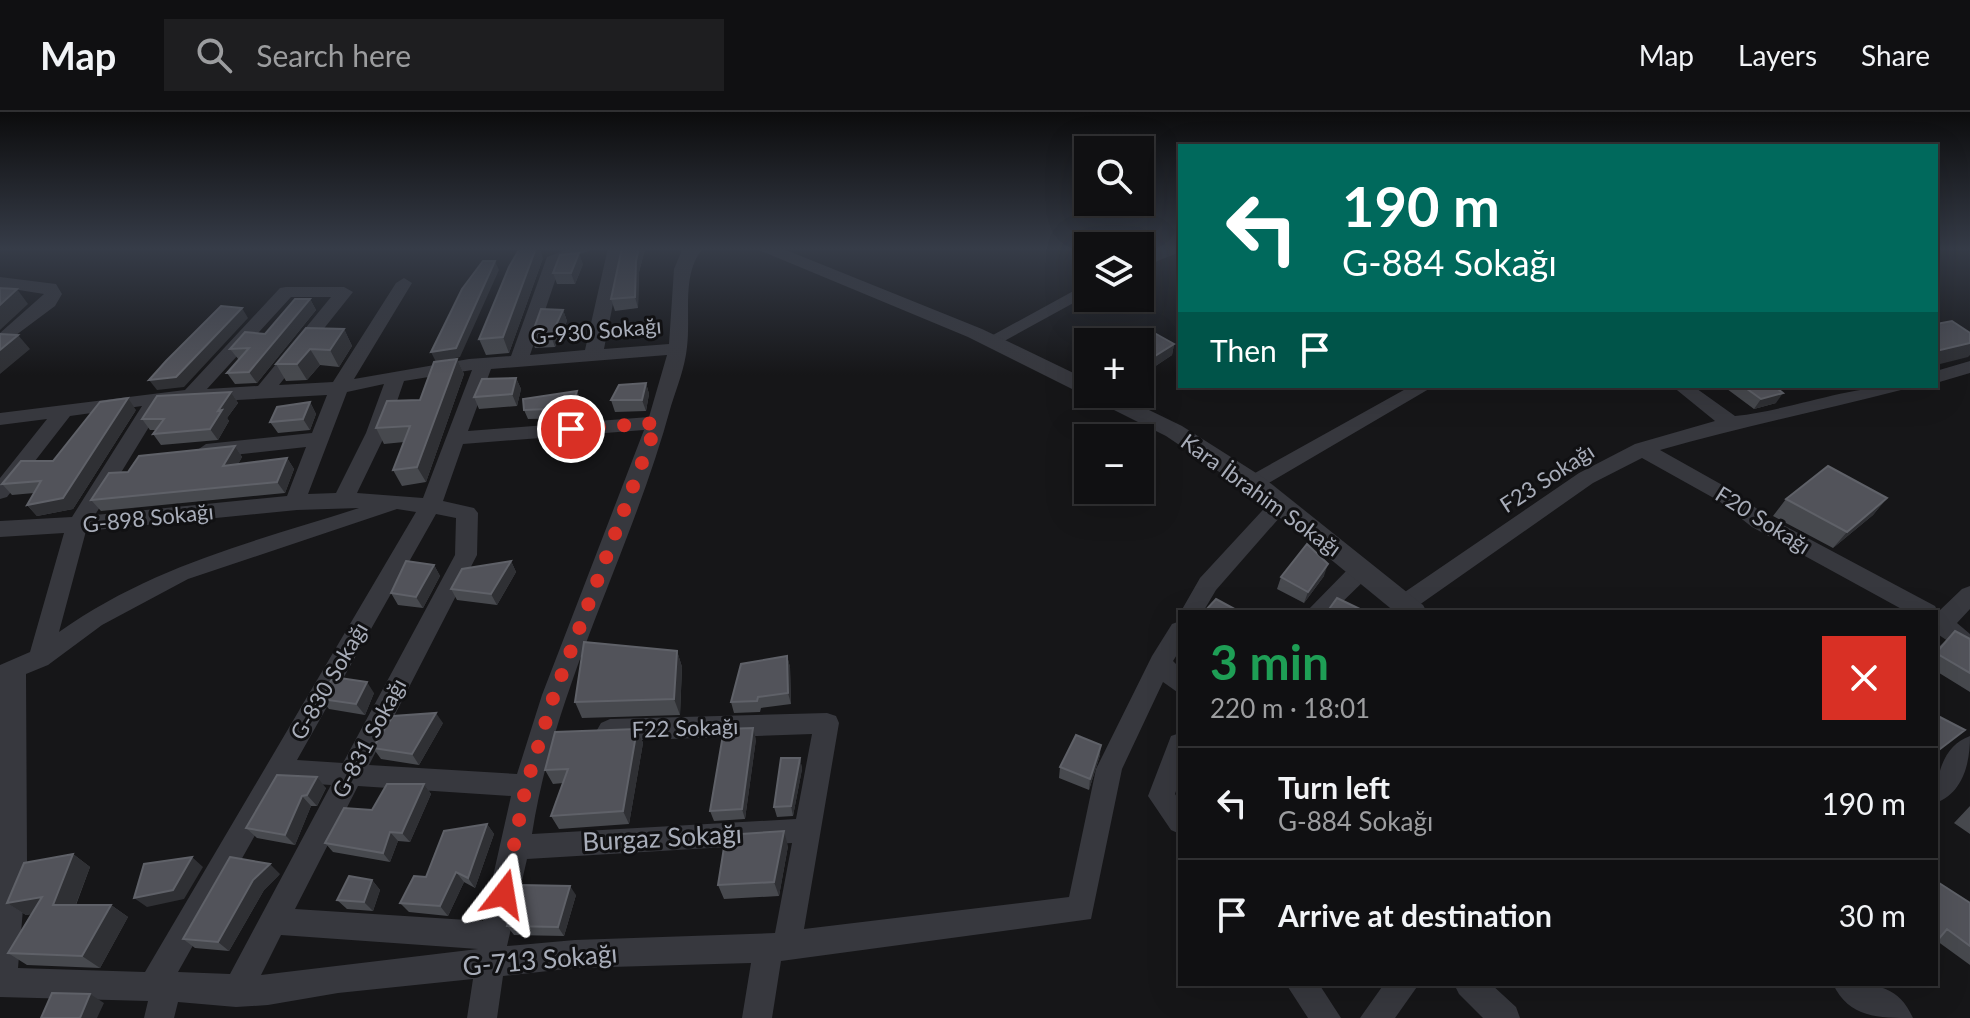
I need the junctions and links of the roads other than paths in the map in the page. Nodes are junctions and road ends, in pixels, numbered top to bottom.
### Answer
1 (51, 290) edge
2 (399, 290) edge
3 (543, 290) edge
4 (607, 290) edge
5 (681, 290) edge
6 (872, 290) edge
7 (1074, 296) edge
8 (991, 341) junction
9 (0, 342) edge
10 (678, 349) junction
11 (593, 357) junction
12 (476, 361) junction
13 (518, 362) junction
14 (1970, 367) edge
15 (396, 376) junction
16 (1938, 376) edge
17 (1074, 382) edge
18 (339, 388) junction
19 (1421, 388) edge
20 (1684, 388) edge
21 (1886, 388) edge
22 (264, 392) junction
23 (190, 396) junction
24 (157, 398) junction
25 (1127, 408) edge
26 (62, 413) junction
27 (2, 420) edge
28 (657, 423) junction
29 (1731, 423) junction
30 (456, 438) junction
31 (317, 439) junction
32 (1642, 449) junction
33 (179, 454) edge
34 (148, 457) edge
35 (117, 460) junction
36 (1253, 483) junction
37 (0, 492) edge
38 (344, 498) junction
39 (295, 501) junction
40 (401, 502) junction
41 (431, 504) junction
42 (1280, 504) junction
43 (77, 526) junction
44 (0, 529) edge
45 (1362, 569) junction
46 (1970, 595) edge
47 (1408, 608) edge
48 (1192, 610) edge
49 (1319, 610) edge
50 (1919, 610) edge
51 (1938, 617) edge
52 (1938, 621) edge
53 (1178, 633) edge
54 (1970, 647) edge
55 (40, 658) junction
56 (1160, 663) junction
57 (7, 673) edge
58 (1178, 682) edge
59 (542, 733) junction
60 (1970, 747) edge
61 (1178, 749) edge
62 (278, 770) junction
63 (349, 775) junction
64 (526, 786) junction
65 (1938, 788) edge
66 (1178, 819) edge
67 (808, 830) junction
68 (516, 847) junction
69 (273, 921) junction
70 (494, 936) junction
71 (778, 947) junction
72 (489, 965) junction
73 (1, 981) edge
74 (1302, 986) edge
75 (1402, 986) edge
76 (1471, 986) edge
77 (1854, 986) edge
78 (160, 987) junction
79 (236, 992) junction
80 (159, 1018) edge
81 (482, 1018) edge
82 (757, 1018) edge
83 (1326, 1018) edge
84 (1375, 1018) edge
85 (1505, 1018) edge
86 (1895, 1018) edge

1 - 9 street
2 - 18 street
3 - 13 street, G-930 Sokağı
4 - 11 street
5 - 10 street
6 - 8 street
7 - 8 street
8 - 17 street
10 - 11 street, G-930 Sokağı
10 - 28 street
11 - 13 street, G-930 Sokağı
12 - 13 street, G-930 Sokağı
12 - 15 street, G-930 Sokağı
12 - 30 street, G-830 Sokağı
14 - 16 street
15 - 18 street, G-930 Sokağı
15 - 38 street
18 - 22 street, G-930 Sokağı
18 - 31 street
19 - 36 street
20 - 29 street
21 - 29 street
22 - 23 street, G-930 Sokağı
22 - 23 street
23 - 24 street, G-930 Sokağı
24 - 26 street, G-930 Sokağı
24 - 35 street
25 - 36 street, Kara İbrahim Sokağı
26 - 27 street, G-930 Sokağı
26 - 37 street
28 - 30 street
28 - 59 street
29 - 32 street, F23 Sokağı
30 - 41 street, G-830 Sokağı
31 - 33 street
31 - 39 street
32 - 47 street, F23 Sokağı
32 - 50 street, F20 Sokağı
34 - 35 street
35 - 43 street
36 - 42 street, Kara İbrahim Sokağı
38 - 39 street, G-898 Sokağı
38 - 40 street, G-898 Sokağı
39 - 43 street, G-898 Sokağı
40 - 41 street, G-898 Sokağı
40 - 55 street
41 - 62 street, G-830 Sokağı
41 - 63 street, G-831 Sokağı
42 - 45 street, Kara İbrahim Sokağı
42 - 48 street
43 - 44 street, G-898 Sokağı
43 - 55 street
45 - 47 street, Kara İbrahim Sokağı
45 - 49 street
46 - 51 street
52 - 54 street, F20 Sokağı
53 - 56 street
55 - 57 street
56 - 58 street
56 - 71 street, G-713 Sokağı
57 - 73 street
59 - 64 street
59 - 67 street, F22 Sokağı
60 - 65 street
61 - 66 street
62 - 63 street
62 - 78 street, G-830 Sokağı
63 - 64 street
63 - 69 street, G-831 Sokağı
64 - 68 street
67 - 68 street, Burgaz Sokağı
67 - 71 street
68 - 70 street
69 - 70 street
69 - 79 street, G-831 Sokağı
70 - 72 street
71 - 72 street, G-713 Sokağı
71 - 82 street
72 - 79 street, G-713 Sokağı
72 - 81 street
73 - 78 street, G-713 Sokağı
74 - 83 street
75 - 84 street
76 - 85 street
77 - 86 street
78 - 79 street, G-713 Sokağı
78 - 80 street, G-830 Sokağı

